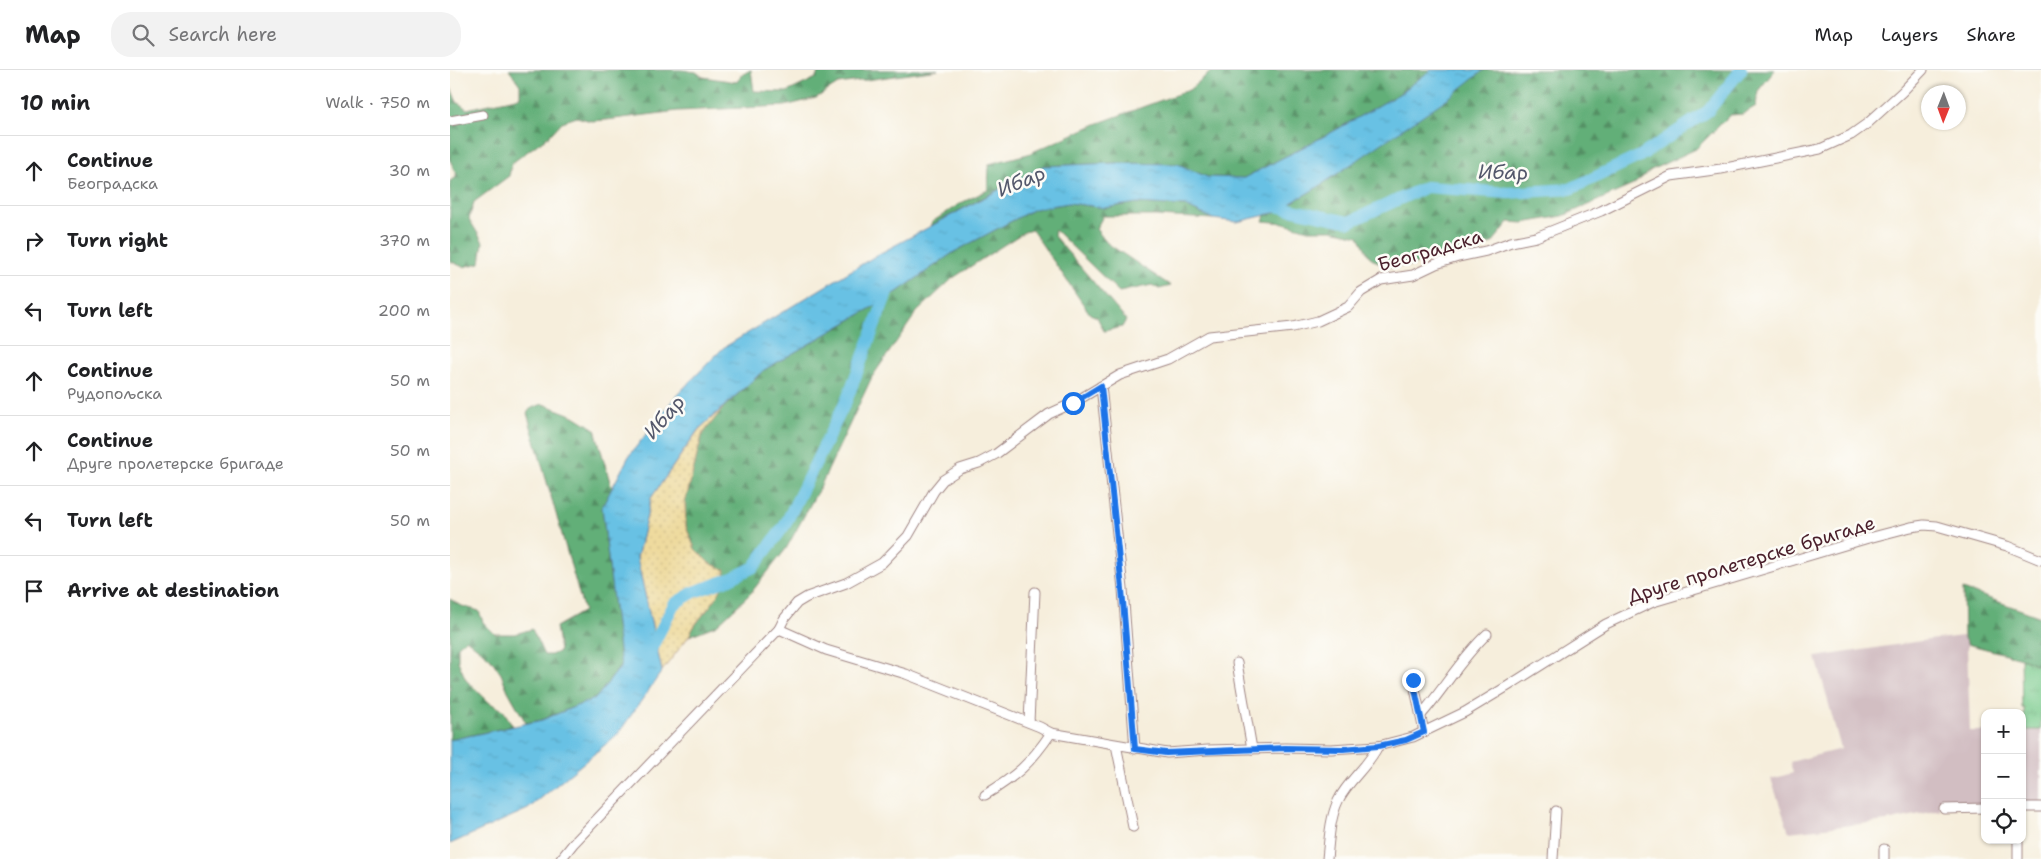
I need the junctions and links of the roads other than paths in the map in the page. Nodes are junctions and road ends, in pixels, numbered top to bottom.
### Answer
1 (1923, 70) edge
2 (483, 115) dead end
3 (450, 121) edge
4 (1101, 386) junction
5 (2041, 560) edge
6 (1035, 592) dead end
7 (779, 629) junction
8 (1487, 634) dead end
9 (1237, 663) dead end
10 (1413, 680) dead end
11 (1421, 715) junction
12 (1028, 722) junction
13 (1424, 732) junction
14 (1051, 734) junction
15 (1116, 745) junction
16 (1378, 746) junction
17 (1135, 749) junction
18 (1252, 749) junction
19 (985, 795) dead end
20 (2026, 807) edge
21 (2041, 807) edge
22 (1981, 808) edge
23 (1944, 809) dead end
24 (1556, 811) dead end
25 (1133, 827) dead end
26 (2018, 844) edge
27 (1884, 849) dead end
28 (561, 859) edge
29 (1327, 859) edge
30 (1553, 859) edge
31 (1884, 859) edge
32 (2018, 859) edge

1 - 4 street, Београдска
2 - 3 street
4 - 7 street, Београдска
4 - 17 street
5 - 13 street, Друге пролетерске бригаде
6 - 12 street
7 - 12 street, Друге пролетерске бригаде
7 - 28 street, Београдска
8 - 11 street
9 - 18 street
10 - 11 street
11 - 13 street
12 - 14 street, Друге пролетерске бригаде
13 - 16 street, Друге пролетерске бригаде
14 - 15 street, Друге пролетерске бригаде
14 - 19 street
15 - 17 street, Друге пролетерске бригаде
15 - 25 street
16 - 18 street, Друге пролетерске бригаде
16 - 29 street
17 - 18 street, Друге пролетерске бригаде
20 - 21 street
22 - 23 street
24 - 30 street
26 - 32 street
27 - 31 street

